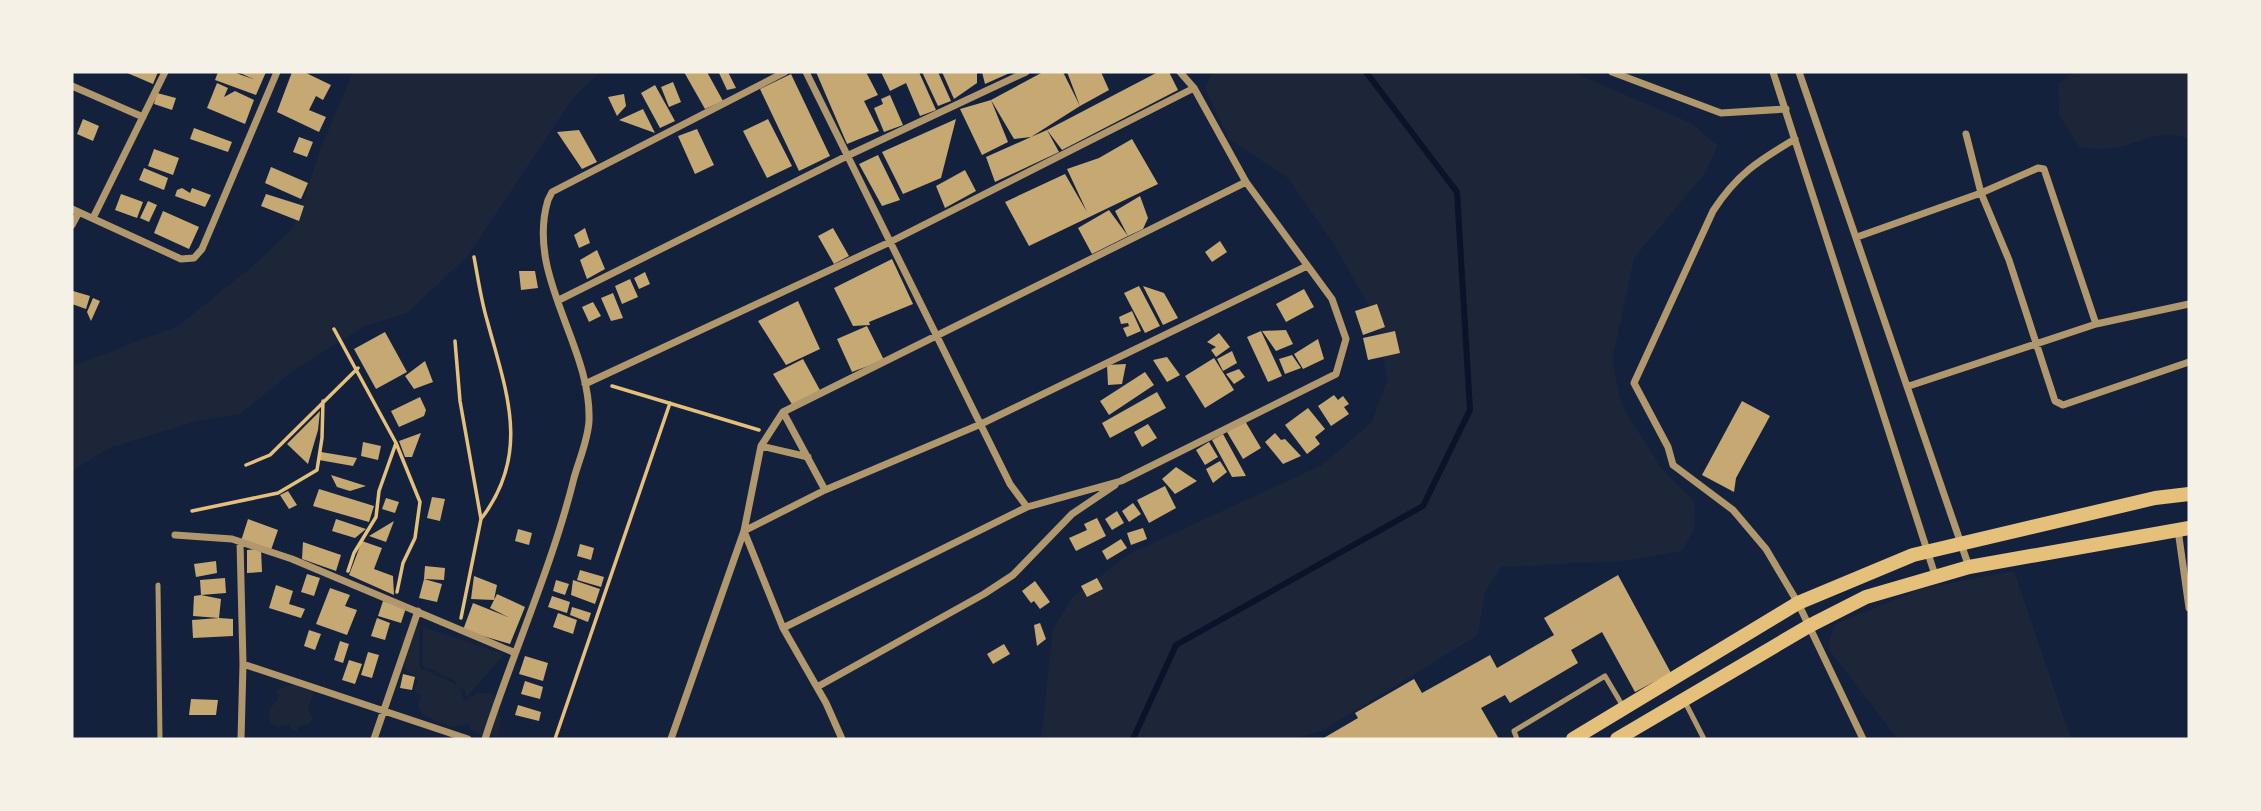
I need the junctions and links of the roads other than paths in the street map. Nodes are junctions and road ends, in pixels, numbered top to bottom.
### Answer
1 (164, 72) edge
2 (277, 72) edge
3 (785, 72) edge
4 (806, 72) edge
5 (1027, 72) edge
6 (1180, 72) edge
7 (1612, 72) edge
8 (1773, 72) edge
9 (1799, 72) edge
10 (72, 86) edge
11 (1194, 88) junction
12 (1786, 109) junction
13 (143, 117) junction
14 (1966, 134) dead end
15 (1796, 139) junction
16 (849, 155) junction
17 (1246, 182) junction
18 (1981, 193) junction
19 (76, 210) edge
20 (94, 216) junction
21 (72, 225) edge
22 (1857, 237) junction
23 (890, 242) junction
24 (1307, 266) junction
25 (559, 299) junction
26 (2189, 304) edge
27 (2096, 324) junction
28 (937, 334) junction
29 (2035, 343) junction
30 (2189, 362) edge
31 (584, 384) junction
32 (1909, 386) junction
33 (783, 412) junction
34 (981, 424) junction
35 (761, 446) junction
36 (808, 457) junction
37 (1121, 481) junction
38 (825, 490) junction
39 (2189, 494) edge
40 (1027, 508) junction
41 (2184, 529) edge
42 (744, 531) junction
43 (175, 535) dead end
44 (1962, 541) junction
45 (240, 542) junction
46 (1928, 549) junction
47 (1969, 567) junction
48 (1935, 575) junction
49 (158, 585) dead end
50 (1798, 603) junction
51 (2189, 608) edge
52 (418, 611) junction
53 (1809, 626) junction
54 (783, 628) junction
55 (513, 652) junction
56 (243, 664) junction
57 (817, 687) junction
58 (1684, 699) junction
59 (1624, 708) junction
60 (384, 712) junction
61 (160, 739) edge
62 (241, 739) edge
63 (374, 739) edge
64 (468, 739) edge
65 (485, 739) edge
66 (671, 739) edge
67 (842, 739) edge
68 (1517, 739) edge
69 (1573, 739) edge
70 (1617, 739) edge
71 (1704, 739) edge
72 (1863, 739) edge

1 - 13 street
2 - 20 street
3 - 25 street
4 - 16 street
5 - 16 street
6 - 11 street
7 - 12 street
8 - 12 street
9 - 22 street
10 - 13 street
11 - 17 street
11 - 23 street
12 - 15 street
13 - 20 street
14 - 18 street
15 - 46 street
15 - 50 street
16 - 23 street
16 - 25 street
17 - 24 street
17 - 28 street
18 - 22 street
18 - 27 street
18 - 29 street
19 - 20 street
19 - 21 street
22 - 32 street
23 - 28 street
23 - 31 street
24 - 34 street
24 - 37 street
25 - 31 street
26 - 27 street
27 - 29 street
28 - 33 street
28 - 34 street
29 - 30 street
29 - 32 street
31 - 55 street
32 - 44 street
33 - 35 street
33 - 36 street
34 - 38 street
34 - 40 street
35 - 36 street
35 - 42 street
36 - 38 street
37 - 40 street
37 - 57 street
38 - 42 street
39 - 44 main road
40 - 54 street
41 - 47 main road
41 - 51 street
42 - 54 street
42 - 66 street
43 - 45 street
44 - 46 main road
44 - 47 street
45 - 52 street
45 - 56 street
46 - 48 street
46 - 50 main road
47 - 48 main road
48 - 53 main road
49 - 61 lane
50 - 53 street
50 - 59 main road
52 - 55 street
52 - 60 street
53 - 58 main road
53 - 72 street
54 - 57 street
55 - 65 street
56 - 60 street
56 - 62 street
57 - 67 street
58 - 70 main road
58 - 71 lane
59 - 68 lane
59 - 69 main road
60 - 63 street
60 - 64 street

